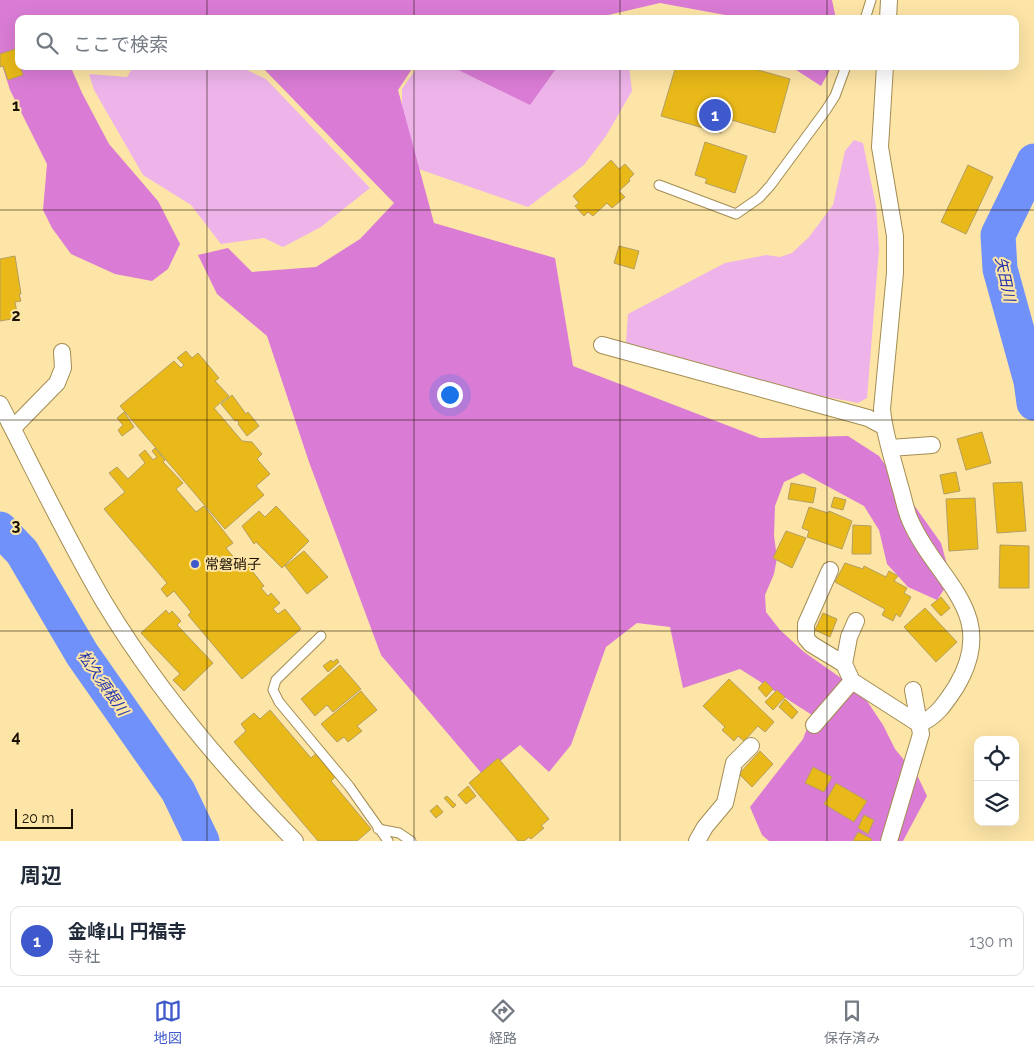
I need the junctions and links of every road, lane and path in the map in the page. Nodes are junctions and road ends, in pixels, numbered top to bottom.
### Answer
1 (871, 0) edge
2 (889, 0) edge
3 (865, 15) edge
4 (888, 15) edge
5 (845, 70) edge
6 (885, 70) edge
7 (659, 185) dead end
8 (602, 345) dead end
9 (62, 352) dead end
10 (0, 404) edge
11 (884, 426) junction
12 (12, 428) junction
13 (932, 445) dead end
14 (890, 448) junction
15 (830, 570) dead end
16 (856, 621) dead end
17 (321, 636) dead end
18 (844, 664) junction
19 (852, 682) junction
20 (913, 690) dead end
21 (919, 724) junction
22 (814, 725) dead end
23 (751, 746) dead end
24 (378, 829) junction
25 (295, 841) edge
26 (388, 841) edge
27 (411, 841) edge
28 (697, 841) edge
29 (889, 841) edge

1 - 3 lane
2 - 4 street
5 - 7 lane
6 - 11 street
8 - 11 street
9 - 12 street
10 - 12 street
11 - 14 street
12 - 25 street
13 - 14 street
14 - 21 street
15 - 18 street
16 - 18 street
17 - 24 lane
18 - 19 street
19 - 21 street
19 - 22 street
20 - 21 street
21 - 29 street
23 - 28 street
24 - 26 lane
24 - 27 lane

